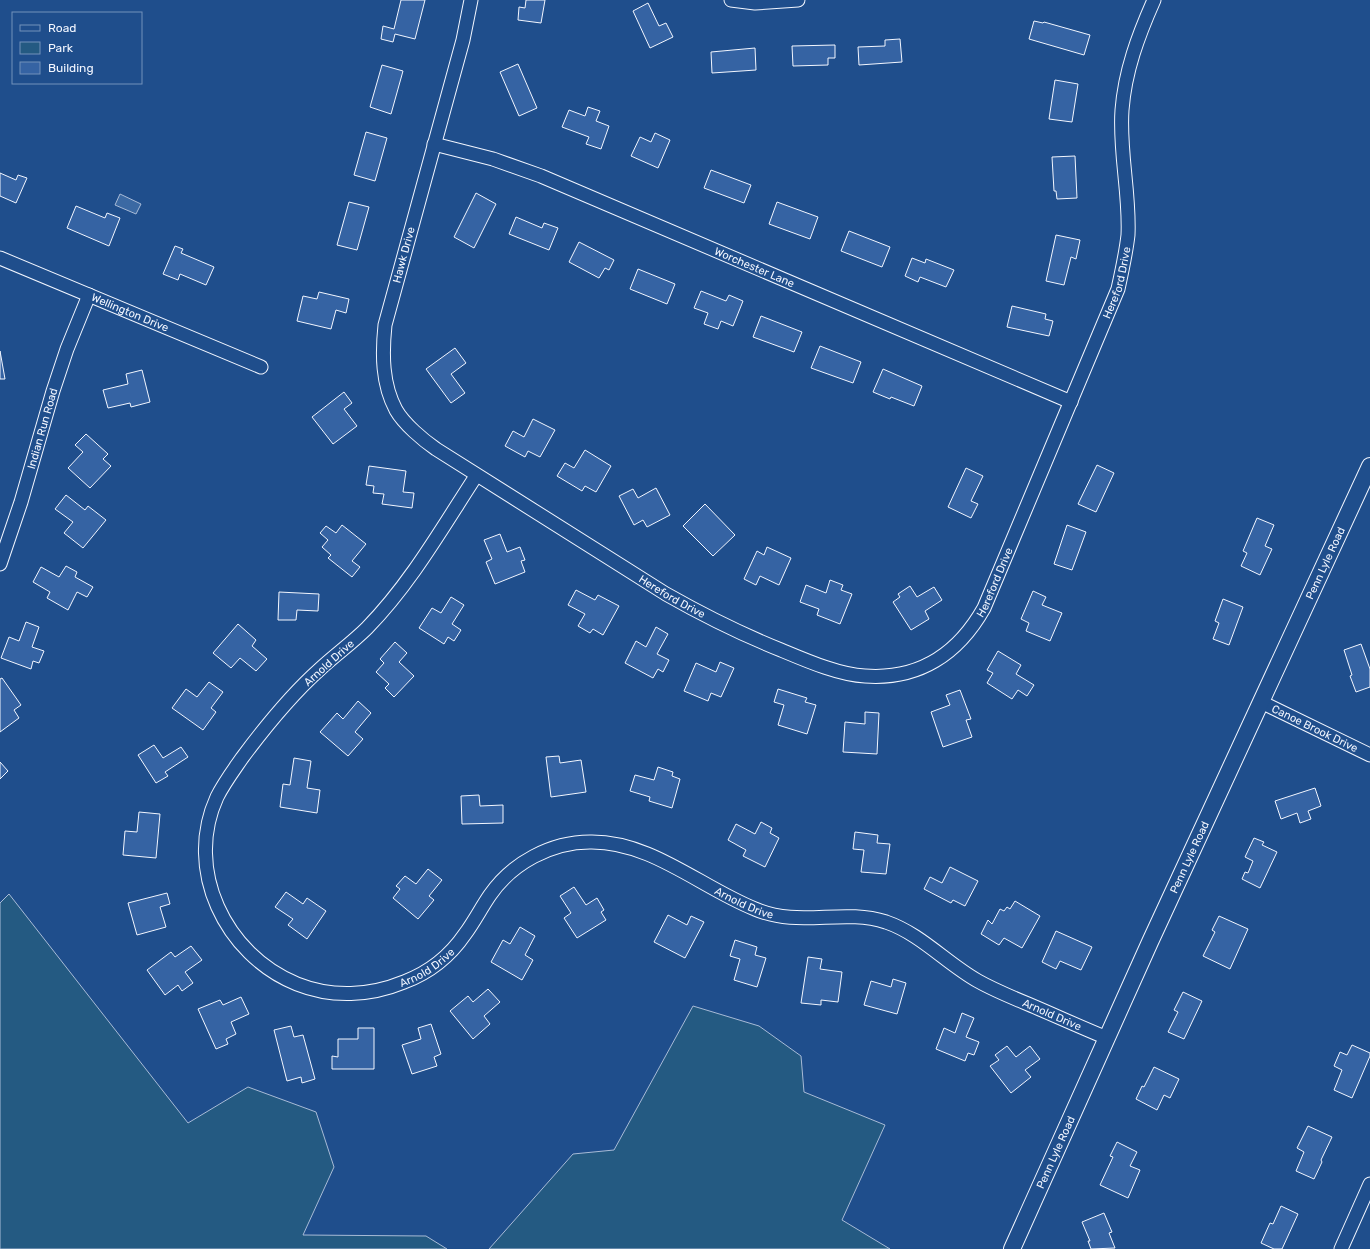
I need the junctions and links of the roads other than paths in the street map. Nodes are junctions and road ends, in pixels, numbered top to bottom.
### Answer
1 (471, 0) edge
2 (731, 0) edge
3 (798, 0) edge
4 (1154, 0) edge
5 (434, 144) junction
6 (0, 258) edge
7 (89, 295) junction
8 (261, 367) dead end
9 (1071, 402) junction
10 (1370, 466) edge
11 (476, 476) junction
12 (0, 564) edge
13 (1261, 702) junction
14 (1370, 755) edge
15 (1107, 1038) junction
16 (1370, 1184) edge
17 (1012, 1249) edge
18 (1341, 1249) edge

1 - 5 street, Hawk Drive
2 - 3 street
4 - 9 street, Hereford Drive
5 - 9 street, Worchester Lane
5 - 11 street, Hawk Drive
6 - 7 street, Wellington Drive
7 - 8 street, Wellington Drive
7 - 12 street, Indian Run Road
9 - 11 street, Hereford Drive
10 - 13 street, Penn Lyle Road
11 - 15 street, Arnold Drive
13 - 14 street, Canoe Brook Drive
13 - 15 street, Penn Lyle Road
15 - 17 street, Penn Lyle Road
16 - 18 street

